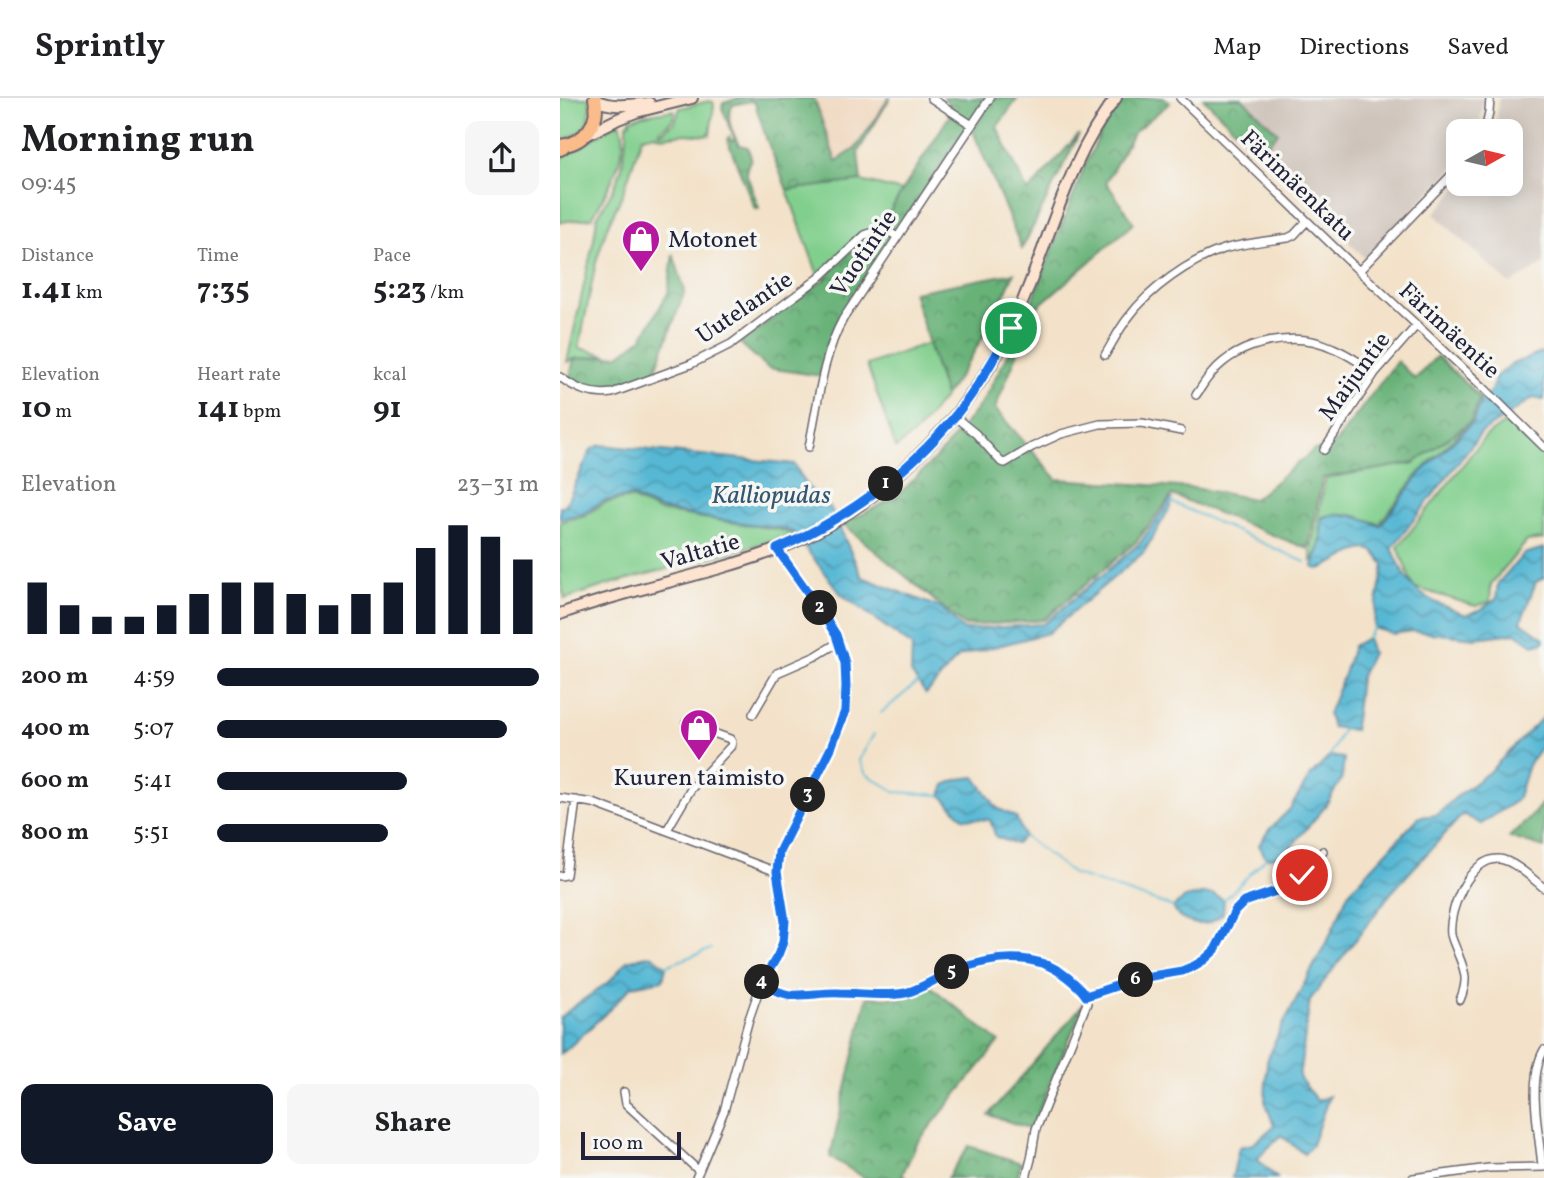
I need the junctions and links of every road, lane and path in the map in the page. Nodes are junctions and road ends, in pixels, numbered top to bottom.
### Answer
1 (692, 98) edge
2 (931, 98) edge
3 (990, 98) edge
4 (1116, 98) edge
5 (1180, 98) edge
6 (1490, 98) edge
7 (595, 99) edge
8 (679, 101) junction
9 (1488, 119) edge
10 (972, 125) junction
11 (586, 135) junction
12 (561, 147) edge
13 (1446, 181) edge
14 (1307, 221) junction
15 (897, 237) junction
16 (1359, 271) junction
17 (1417, 325) junction
18 (1105, 355) dead end
19 (1375, 373) junction
20 (560, 377) edge
21 (1196, 395) dead end
22 (954, 416) junction
23 (1181, 430) dead end
24 (809, 447) dead end
25 (1544, 447) edge
26 (1324, 450) dead end
27 (777, 549) junction
28 (560, 614) edge
29 (839, 642) junction
30 (753, 714) dead end
31 (685, 723) dead end
32 (560, 798) edge
33 (576, 800) junction
34 (667, 830) junction
35 (1323, 851) dead end
36 (777, 872) junction
37 (560, 876) edge
38 (1544, 888) edge
39 (761, 984) junction
40 (1086, 996) junction
41 (1460, 1000) dead end
42 (1544, 1050) edge
43 (624, 1092) dead end
44 (1543, 1167) edge
45 (697, 1174) edge
46 (1431, 1177) edge
47 (1026, 1178) edge
48 (1413, 1178) edge

1 - 8 main road
2 - 10 street
3 - 10 street, Vuotintie
4 - 22 main road, Valtatie
5 - 14 street, Färimäenkatu
6 - 9 street
7 - 8 main road
7 - 11 highway
8 - 11 main road
10 - 15 street, Vuotintie
11 - 12 highway
13 - 16 street
14 - 16 street, Färimäenkatu
14 - 18 street
15 - 20 street, Uutelantie
15 - 24 street, Vuotintie
16 - 17 street, Färimäentie
17 - 19 street, Maijuntie
17 - 25 street, Färimäentie
19 - 21 street
19 - 26 street, Maijuntie
22 - 23 street
22 - 27 main road, Valtatie
27 - 28 main road, Valtatie
27 - 29 street
29 - 30 street
29 - 36 street
31 - 34 street
32 - 33 street
33 - 34 street
33 - 37 street
34 - 36 street
35 - 40 street
36 - 39 street
38 - 41 street
39 - 40 street
39 - 45 street
40 - 47 street
42 - 44 street
43 - 45 street
44 - 46 street
46 - 48 street

